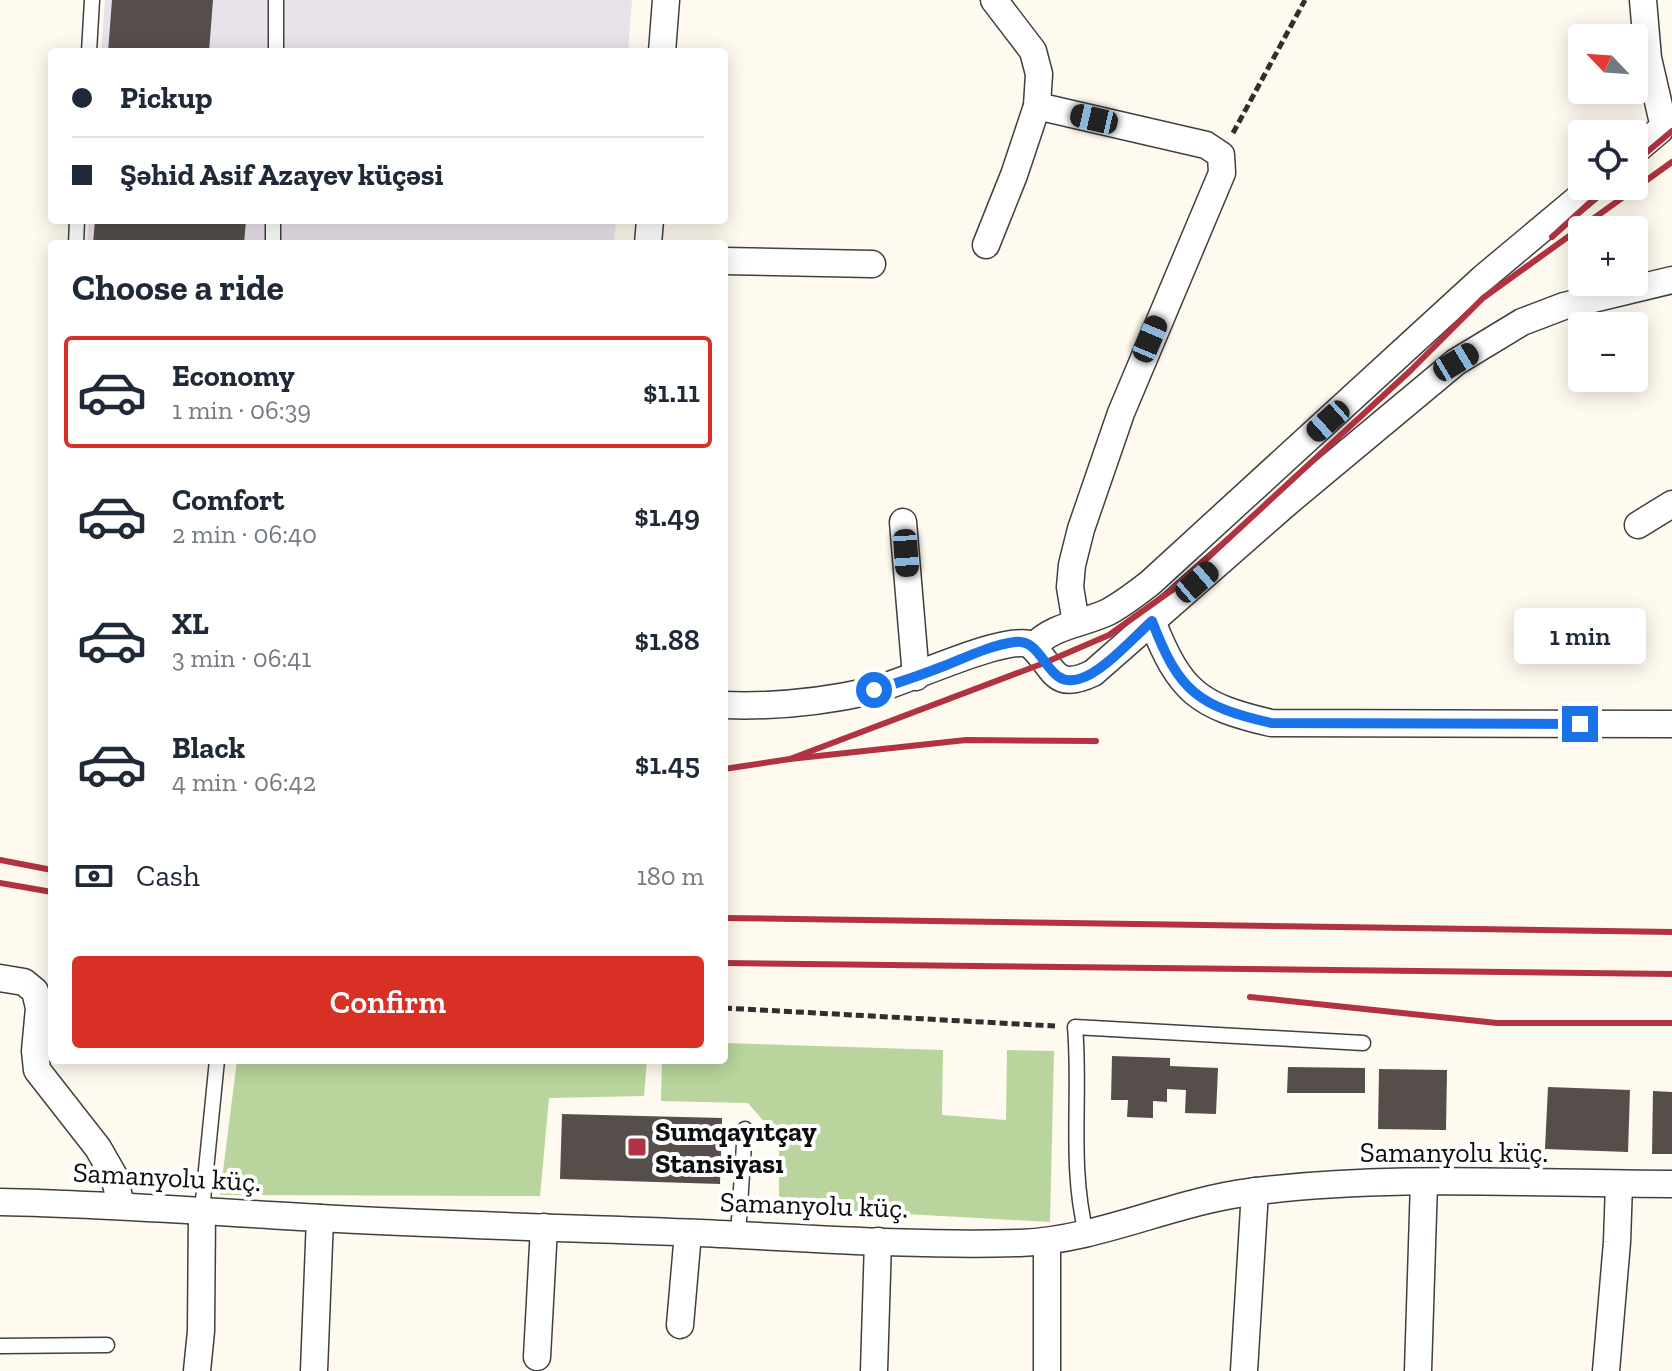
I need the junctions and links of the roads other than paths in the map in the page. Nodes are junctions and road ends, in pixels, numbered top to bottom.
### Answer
1 (92, 0) edge
2 (276, 0) edge
3 (666, 0) edge
4 (994, 0) edge
5 (1643, 0) edge
6 (89, 48) edge
7 (276, 48) edge
8 (662, 48) edge
9 (1037, 106) junction
10 (1648, 140) edge
11 (1576, 200) edge
12 (986, 245) dead end
13 (728, 261) edge
14 (872, 264) dead end
15 (1672, 280) edge
16 (1672, 504) edge
17 (903, 522) dead end
18 (1638, 525) dead end
19 (1152, 621) junction
20 (1076, 623) junction
21 (1039, 655) junction
22 (916, 677) junction
23 (728, 705) edge
24 (1672, 724) edge
25 (0, 978) edge
26 (1363, 1043) dead end
27 (217, 1064) edge
28 (745, 1129) dead end
29 (1424, 1182) junction
30 (1619, 1184) junction
31 (1672, 1184) edge
32 (1255, 1191) junction
33 (0, 1202) edge
34 (121, 1205) junction
35 (202, 1210) junction
36 (320, 1218) junction
37 (544, 1227) junction
38 (688, 1233) junction
39 (1086, 1233) junction
40 (738, 1235) junction
41 (878, 1241) junction
42 (1047, 1242) junction
43 (680, 1325) dead end
44 (107, 1345) dead end
45 (0, 1346) edge
46 (537, 1357) dead end
47 (197, 1371) edge
48 (314, 1371) edge
49 (874, 1371) edge
50 (1047, 1371) edge
51 (1244, 1371) edge
52 (1418, 1371) edge
53 (1606, 1371) edge

1 - 6 lane
2 - 7 lane
3 - 8 street
4 - 9 street
5 - 10 street
9 - 12 street
9 - 20 street
11 - 20 street
13 - 14 street
15 - 19 street
16 - 18 street
17 - 22 street
19 - 21 street
19 - 24 street
20 - 21 street
21 - 22 street
22 - 23 street
25 - 34 street
26 - 39 lane
27 - 35 lane
28 - 40 lane
29 - 30 street, Samanyolu küç.
29 - 32 street, Samanyolu küç.
29 - 52 street
30 - 31 street, Samanyolu küç.
30 - 53 street
32 - 39 street, Samanyolu küç.
32 - 51 street
33 - 34 street, Samanyolu küç.
34 - 35 street, Samanyolu küç.
35 - 36 street, Samanyolu küç.
35 - 47 street
36 - 37 street, Samanyolu küç.
36 - 48 street
37 - 38 street, Samanyolu küç.
37 - 46 street
38 - 40 street, Samanyolu küç.
38 - 43 street
39 - 42 street, Samanyolu küç.
40 - 41 street, Samanyolu küç.
41 - 42 street, Samanyolu küç.
41 - 49 street
42 - 50 street
44 - 45 lane

